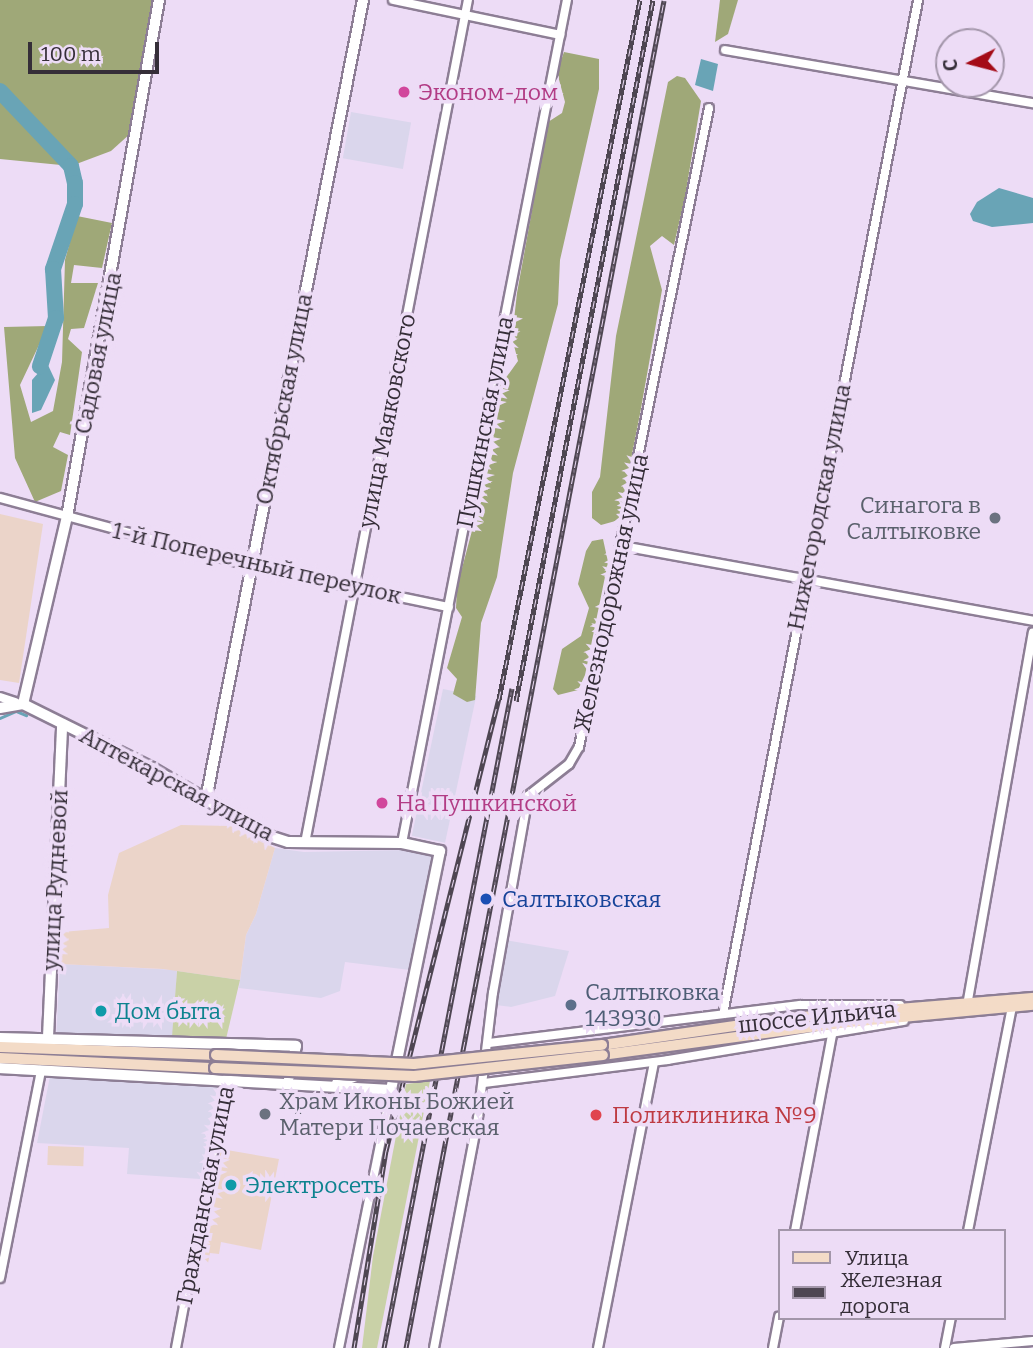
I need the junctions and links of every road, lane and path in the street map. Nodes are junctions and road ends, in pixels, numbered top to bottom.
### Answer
1 (159, 0) edge
2 (363, 0) edge
3 (393, 0) edge
4 (468, 0) edge
5 (567, 0) edge
6 (918, 0) edge
7 (465, 15) junction
8 (560, 35) junction
9 (725, 50) dead end
10 (902, 81) junction
11 (1033, 103) edge
12 (709, 108) dead end
13 (0, 498) edge
14 (66, 517) junction
15 (622, 546) junction
16 (251, 566) junction
17 (805, 577) junction
18 (354, 588) junction
19 (449, 607) junction
20 (1033, 621) edge
21 (1033, 634) edge
22 (0, 697) edge
23 (19, 703) junction
24 (0, 708) edge
25 (62, 724) junction
26 (206, 799) junction
27 (305, 843) junction
28 (402, 843) junction
29 (1033, 998) edge
30 (968, 1000) junction
31 (921, 1005) junction
32 (1033, 1005) edge
33 (950, 1007) junction
34 (1012, 1007) junction
35 (723, 1014) junction
36 (936, 1014) junction
37 (832, 1035) junction
38 (48, 1037) junction
39 (0, 1038) edge
40 (527, 1038) junction
41 (233, 1043) junction
42 (489, 1043) junction
43 (0, 1047) edge
44 (602, 1050) junction
45 (0, 1058) edge
46 (654, 1062) junction
47 (0, 1068) edge
48 (41, 1070) junction
49 (396, 1070) junction
50 (533, 1077) junction
51 (226, 1080) junction
52 (484, 1083) junction
53 (288, 1084) junction
54 (326, 1086) junction
55 (391, 1090) junction
56 (795, 1229) edge
57 (968, 1229) edge
58 (0, 1278) edge
59 (778, 1320) edge
60 (951, 1320) edge
61 (1033, 1341) edge
62 (176, 1348) edge
63 (339, 1348) edge
64 (434, 1348) edge
65 (598, 1348) edge
66 (773, 1348) edge
67 (945, 1348) edge
68 (954, 1348) edge

1 - 14 street, Садовая улица
2 - 16 street, Октябрьская улица
3 - 7 street
4 - 7 street, улица Маяковского
5 - 8 street, Пушкинская улица
6 - 10 street, Нижегородская улица
7 - 8 street
7 - 18 street, улица Маяковского
8 - 19 street, Пушкинская улица
9 - 10 street
10 - 11 street
10 - 17 street, Нижегородская улица
12 - 15 street, Железнодорожная улица
13 - 14 street, 1-й Поперечный переулок
14 - 16 street, 1-й Поперечный переулок
14 - 23 street, Садовая улица
15 - 17 street
15 - 42 street, Железнодорожная улица
16 - 18 street, 1-й Поперечный переулок
16 - 26 street, Октябрьская улица
17 - 20 street
17 - 35 street, Нижегородская улица
18 - 19 street, 1-й Поперечный переулок
18 - 27 street, улица Маяковского
19 - 28 street, Пушкинская улица
21 - 30 street
22 - 23 street, Аптекарская улица
23 - 24 street
23 - 25 street, Аптекарская улица
25 - 26 street, Аптекарская улица
25 - 38 street, улица Рудневой
26 - 27 street, Аптекарская улица
27 - 28 street, Аптекарская улица
28 - 49 street, Аптекарская улица
29 - 30 main road, шоссе Ильича
30 - 33 main road, шоссе Ильича
31 - 33 main road, шоссе Ильича
31 - 35 street
31 - 44 main road, шоссе Ильича
32 - 34 main road, шоссе Ильича
33 - 34 main road, шоссе Ильича
33 - 36 main road, шоссе Ильича
34 - 57 street
35 - 40 street
36 - 37 street
36 - 44 main road, шоссе Ильича
37 - 46 street
37 - 56 street
38 - 39 street
38 - 41 street
40 - 42 street
40 - 50 street
41 - 51 street, Гражданская улица
41 - 53 street
42 - 52 street, Железнодорожная улица
43 - 44 main road, bridge
44 - 45 main road, bridge
46 - 50 street
46 - 65 street
47 - 48 street
48 - 51 street
48 - 58 street
49 - 54 street
49 - 55 street
50 - 52 street
51 - 53 street
51 - 62 street, Гражданская улица
52 - 64 street, Железнодорожная улица
53 - 54 street
54 - 55 street
55 - 63 street
59 - 66 street
60 - 67 street
61 - 68 street

